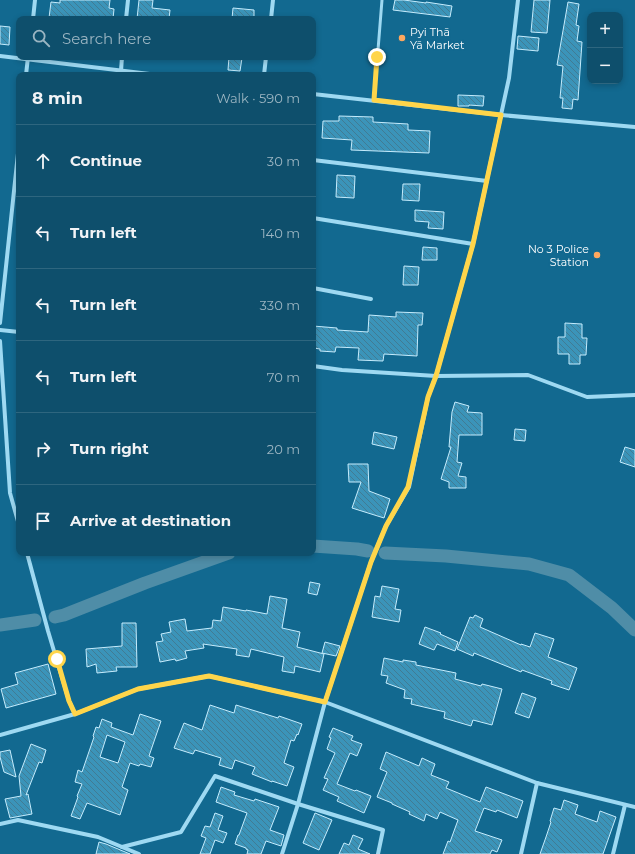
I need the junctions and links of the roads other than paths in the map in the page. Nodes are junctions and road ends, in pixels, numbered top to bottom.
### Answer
1 (35, 0) edge
2 (128, 0) edge
3 (273, 0) edge
4 (382, 0) edge
5 (518, 0) edge
6 (33, 16) edge
7 (126, 16) edge
8 (271, 16) edge
9 (0, 56) edge
10 (16, 57) edge
11 (28, 60) edge
12 (44, 60) edge
13 (122, 60) edge
14 (266, 60) edge
15 (121, 70) junction
16 (26, 72) edge
17 (136, 72) edge
18 (264, 72) edge
19 (316, 94) edge
20 (374, 100) junction
21 (501, 115) junction
22 (635, 127) edge
23 (316, 160) edge
24 (16, 172) edge
25 (487, 181) junction
26 (316, 218) edge
27 (473, 244) junction
28 (316, 289) edge
29 (371, 300) dead end
30 (0, 323) edge
31 (0, 330) edge
32 (16, 332) edge
33 (0, 341) edge
34 (316, 366) edge
35 (436, 376) junction
36 (635, 395) edge
37 (16, 514) edge
38 (28, 556) edge
39 (325, 702) junction
40 (75, 714) junction
41 (0, 734) edge
42 (537, 783) junction
43 (298, 804) junction
44 (624, 805) junction
45 (635, 808) edge
46 (0, 824) edge
47 (122, 847) junction
48 (139, 854) edge
49 (282, 854) edge
50 (378, 854) edge
51 (522, 854) edge
52 (612, 854) edge

1 - 6 street
2 - 7 street
3 - 8 street
4 - 20 lane
5 - 21 street
9 - 10 street
11 - 16 street
12 - 15 street
13 - 15 street
14 - 18 street
15 - 17 street
19 - 20 street
20 - 21 street
21 - 22 street
21 - 25 street
23 - 25 street
24 - 30 street
25 - 27 street
26 - 27 street
27 - 35 street
28 - 29 street
31 - 32 street
33 - 37 street
34 - 35 street
35 - 36 street
35 - 39 street
38 - 40 street
39 - 40 street
39 - 42 street
39 - 43 street
40 - 41 street
42 - 44 street
42 - 51 street
43 - 47 street
43 - 49 street
43 - 50 street
44 - 45 street
44 - 52 street
46 - 47 street
47 - 48 street

